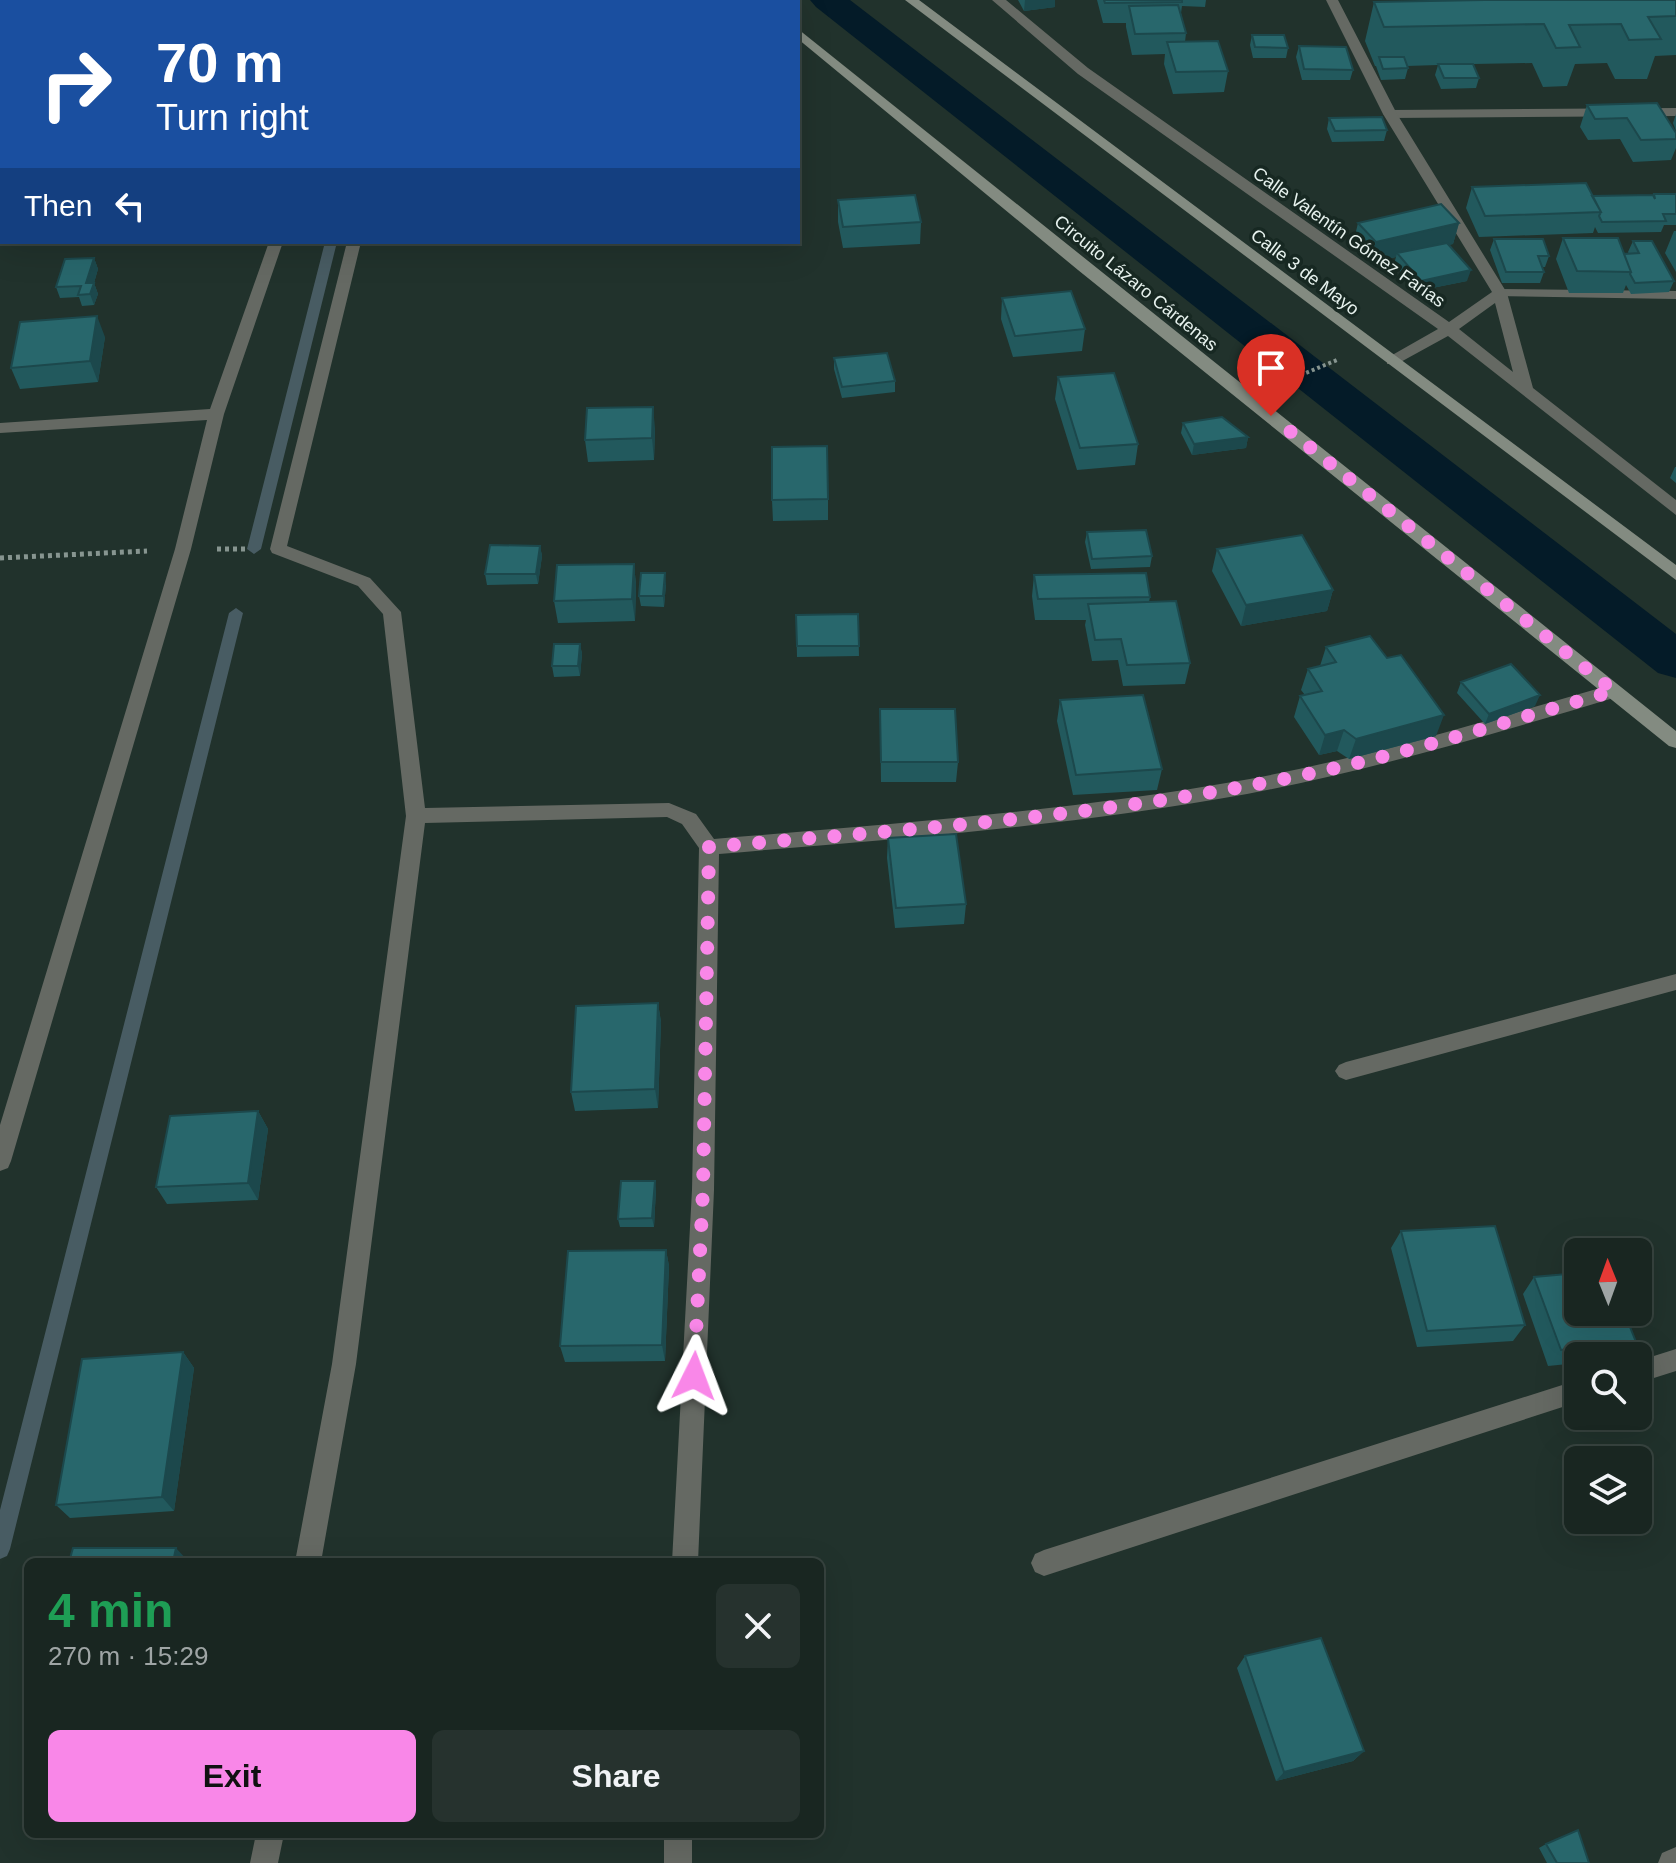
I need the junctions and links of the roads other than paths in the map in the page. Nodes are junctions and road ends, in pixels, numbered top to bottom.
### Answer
1 (911, 0) edge
2 (998, 0) edge
3 (1332, 0) edge
4 (800, 35) edge
5 (1676, 112) edge
6 (1390, 114) junction
7 (275, 244) edge
8 (354, 244) edge
9 (1500, 293) junction
10 (1676, 295) edge
11 (1449, 329) junction
12 (1392, 361) junction
13 (1526, 390) junction
14 (216, 414) junction
15 (0, 428) edge
16 (1676, 509) edge
17 (1676, 574) edge
18 (1614, 691) junction
19 (1676, 741) edge
20 (416, 816) junction
21 (709, 847) junction
22 (1676, 982) edge
23 (1346, 1071) dead end
24 (0, 1161) edge
25 (1676, 1360) edge
26 (1652, 1368) edge
27 (1564, 1396) edge
28 (309, 1558) edge
29 (685, 1558) edge
30 (1044, 1563) dead end
31 (269, 1838) edge
32 (678, 1838) edge
33 (264, 1863) edge
34 (678, 1863) edge

1 - 12 street, Calle 3 de Mayo
2 - 11 street, Calle Valentín Gómez Farías
3 - 6 street
4 - 18 street, Circuito Lázaro Cárdenas
5 - 6 street
6 - 9 street
7 - 14 street
8 - 20 street
9 - 10 street
9 - 11 street
9 - 13 street
11 - 12 street
11 - 13 street, Calle Valentín Gómez Farías
12 - 17 street, Calle 3 de Mayo
13 - 16 street, Calle Valentín Gómez Farías
14 - 15 street
14 - 24 street
18 - 19 street, Circuito Lázaro Cárdenas
18 - 21 street
20 - 21 street
20 - 28 street
21 - 29 street
22 - 23 street
25 - 26 street
27 - 30 street
31 - 33 street
32 - 34 street

